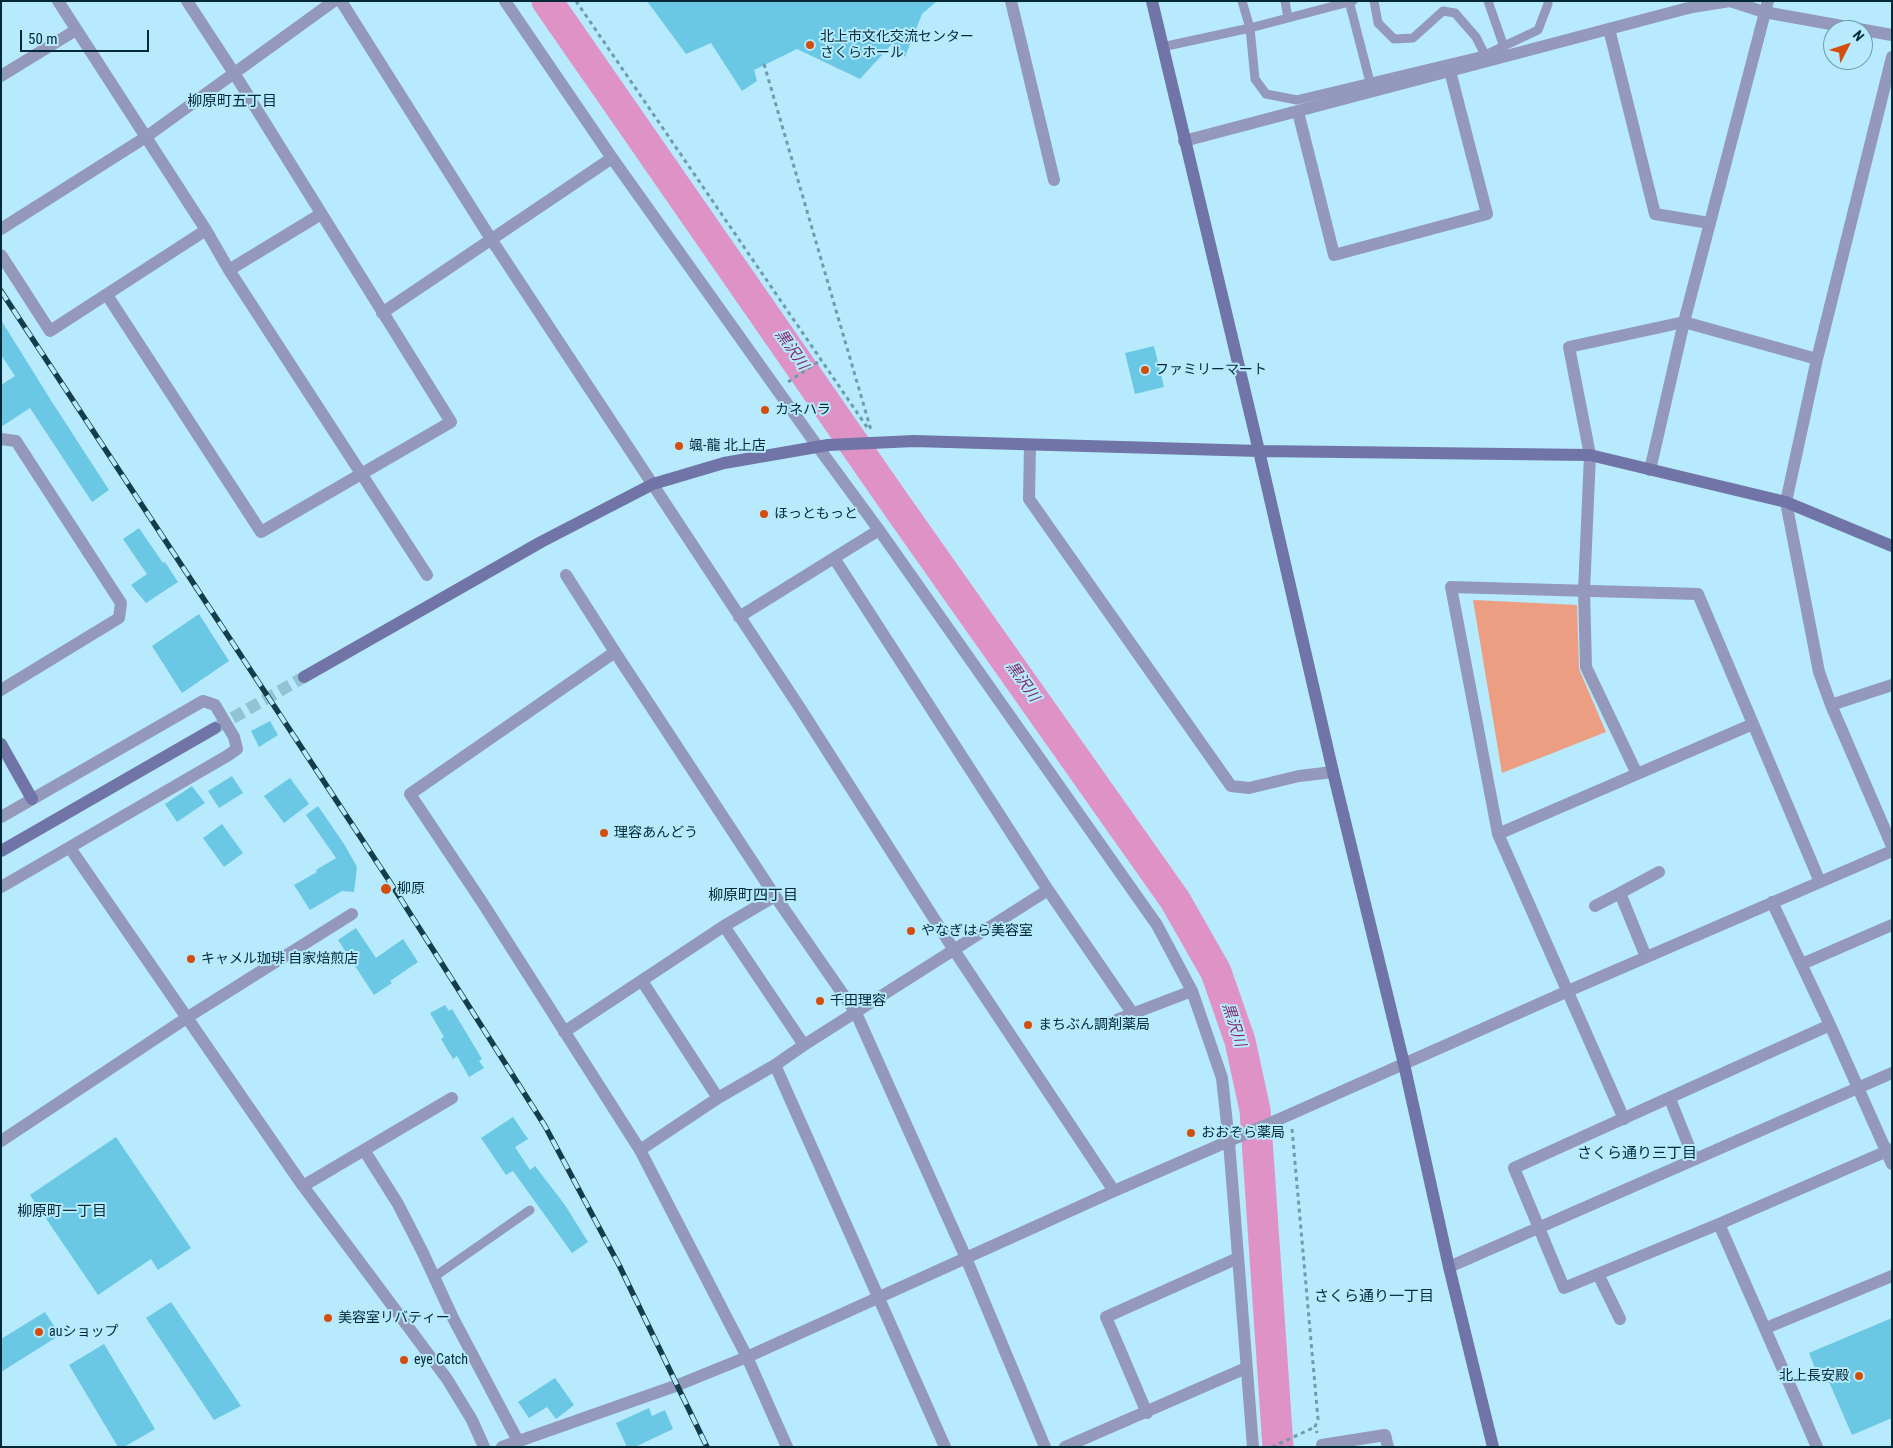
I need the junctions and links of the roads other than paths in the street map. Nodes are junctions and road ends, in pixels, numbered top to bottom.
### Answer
1 (58, 1) edge
2 (187, 1) edge
3 (334, 1) edge
4 (341, 1) edge
5 (505, 1) edge
6 (1011, 1) edge
7 (1152, 1) edge
8 (1242, 1) edge
9 (1285, 1) edge
10 (1374, 1) edge
11 (1488, 1) edge
12 (1548, 1) edge
13 (1350, 2) edge
14 (1766, 7) edge
15 (1288, 18) junction
16 (1250, 28) junction
17 (76, 30) junction
18 (1608, 30) junction
19 (1892, 35) edge
20 (1504, 46) junction
21 (1162, 47) junction
22 (1485, 55) junction
23 (1892, 57) edge
24 (1450, 71) junction
25 (234, 73) junction
26 (1, 76) edge
27 (1370, 82) junction
28 (1298, 112) junction
29 (146, 137) junction
30 (1184, 142) junction
31 (612, 158) junction
32 (1054, 180) dead end
33 (321, 214) junction
34 (1709, 223) junction
35 (1, 229) edge
36 (206, 230) junction
37 (491, 239) junction
38 (1, 254) edge
39 (229, 270) junction
40 (106, 295) junction
41 (382, 313) junction
42 (1684, 322) junction
43 (1817, 359) junction
44 (1, 439) edge
45 (1030, 445) junction
46 (823, 446) junction
47 (1259, 451) junction
48 (1590, 455) junction
49 (1650, 470) junction
50 (361, 474) junction
51 (653, 484) junction
52 (1786, 502) junction
53 (880, 530) junction
54 (1892, 546) edge
55 (834, 558) junction
56 (426, 574) dead end
57 (566, 575) dead end
58 (1584, 591) junction
59 (739, 617) junction
60 (615, 652) junction
61 (304, 677) tunnel mouth
62 (1892, 685) edge
63 (1, 690) edge
64 (1831, 705) junction
65 (1753, 724) junction
66 (215, 728) tunnel mouth
67 (1, 744) edge
68 (1333, 772) junction
69 (1637, 774) junction
70 (32, 799) junction
71 (1, 817) edge
72 (1498, 834) junction
73 (1892, 846) edge
74 (70, 848) junction
75 (1, 852) edge
76 (1892, 852) edge
77 (1659, 872) dead end
78 (1820, 882) junction
79 (1, 887) edge
80 (1048, 890) junction
81 (1620, 893) junction
82 (775, 896) junction
83 (1772, 902) junction
84 (1596, 906) dead end
85 (352, 914) dead end
86 (1892, 925) edge
87 (724, 926) junction
88 (954, 950) junction
89 (1646, 957) junction
90 (1802, 964) junction
91 (642, 981) junction
92 (1192, 991) junction
93 (1568, 991) junction
94 (856, 1013) junction
95 (1133, 1014) junction
96 (188, 1017) junction
97 (1103, 1025) dead end
98 (1830, 1025) junction
99 (564, 1032) junction
100 (804, 1045) junction
101 (1404, 1064) junction
102 (775, 1065) junction
103 (1892, 1073) edge
104 (1857, 1088) junction
105 (452, 1098) dead end
106 (718, 1098) junction
107 (1670, 1098) junction
108 (1624, 1119) junction
109 (1234, 1139) junction
110 (1, 1141) edge
111 (364, 1150) junction
112 (640, 1150) junction
113 (1889, 1150) edge
114 (1694, 1159) junction
115 (1892, 1164) edge
116 (303, 1186) junction
117 (1114, 1191) junction
118 (530, 1210) dead end
119 (1720, 1224) junction
120 (1538, 1227) junction
121 (966, 1258) junction
122 (1238, 1258) junction
123 (1449, 1267) junction
124 (1598, 1274) junction
125 (1892, 1276) edge
126 (434, 1278) junction
127 (878, 1298) junction
128 (1620, 1319) dead end
129 (1766, 1328) junction
130 (747, 1357) junction
131 (1246, 1368) junction
132 (1147, 1412) junction
133 (518, 1441) junction
134 (1322, 1446) edge
135 (484, 1447) edge
136 (502, 1447) edge
137 (787, 1447) edge
138 (945, 1447) edge
139 (1045, 1447) edge
140 (1065, 1447) edge
141 (1253, 1447) edge
142 (1388, 1447) edge
143 (1493, 1447) edge
144 (1817, 1447) edge

1 - 17 street
2 - 25 street
3 - 25 street
4 - 37 street
5 - 31 street
6 - 32 street
7 - 21 street
8 - 16 lane
9 - 15 lane
10 - 22 lane
11 - 20 lane
12 - 20 lane
13 - 15 lane
13 - 27 lane
14 - 18 street
14 - 19 street
14 - 34 street
15 - 16 lane
16 - 21 lane
16 - 27 lane
17 - 26 street
17 - 29 street
18 - 24 street
18 - 34 street
20 - 22 lane
21 - 30 street
22 - 27 lane
23 - 43 street
24 - 28 street
24 - 28 street
25 - 29 street
25 - 33 street
28 - 30 street
29 - 35 street
29 - 36 street
30 - 47 street
31 - 37 street
31 - 46 street
33 - 39 street
33 - 41 street
34 - 42 street
36 - 39 street
36 - 40 street
37 - 41 street
37 - 51 street
38 - 40 street
39 - 50 street
40 - 50 street
41 - 50 street
42 - 43 street
42 - 48 street
42 - 49 street
43 - 52 street
44 - 63 street
45 - 46 street
45 - 47 street
45 - 68 street
46 - 51 street
46 - 53 street
47 - 48 street
47 - 68 street
48 - 49 street
48 - 58 street
49 - 52 street
50 - 56 street
51 - 59 street
51 - 61 street
52 - 54 street
52 - 64 street
53 - 55 street
53 - 92 street
55 - 59 street
55 - 80 street
57 - 60 street
58 - 65 street
58 - 69 street
58 - 72 street
59 - 88 street
60 - 82 street
60 - 99 street
62 - 64 street
64 - 73 street
65 - 69 street
65 - 78 street
66 - 75 street
67 - 70 street
68 - 101 street
69 - 72 street
70 - 71 street
70 - 74 street
72 - 93 street
74 - 79 street
74 - 96 street
76 - 78 street
77 - 81 street
78 - 83 street
80 - 88 street
80 - 95 street
81 - 84 street
81 - 89 street
82 - 87 street
82 - 94 street
83 - 89 street
83 - 90 street
85 - 96 street
86 - 90 street
87 - 91 street
87 - 100 street
88 - 94 street
88 - 117 street
89 - 93 street
90 - 98 street
91 - 99 street
91 - 106 street
92 - 95 street
92 - 109 street
93 - 101 street
93 - 108 street
94 - 100 street
94 - 121 street
95 - 97 street
96 - 110 street
96 - 116 street
98 - 104 street
98 - 107 street
99 - 112 street
100 - 102 street
101 - 109 street
101 - 123 street
102 - 106 street
102 - 127 street
103 - 104 street
104 - 113 street
104 - 114 street
105 - 111 street
106 - 112 street
107 - 108 street
107 - 114 street
108 - 120 street
109 - 117 street
109 - 122 street
111 - 116 street
111 - 126 street
112 - 130 street
113 - 115 street
113 - 119 street
114 - 120 street
116 - 135 street
117 - 121 street
118 - 126 lane
119 - 124 street
119 - 129 street
120 - 123 street
120 - 124 street
121 - 127 street
121 - 139 street
122 - 131 street
122 - 132 street
123 - 143 street
124 - 128 street
125 - 129 street
126 - 133 street
127 - 130 street
127 - 138 street
129 - 144 street
130 - 133 street
130 - 137 street
131 - 132 street
131 - 141 street
132 - 140 street
133 - 136 street
134 - 142 street

